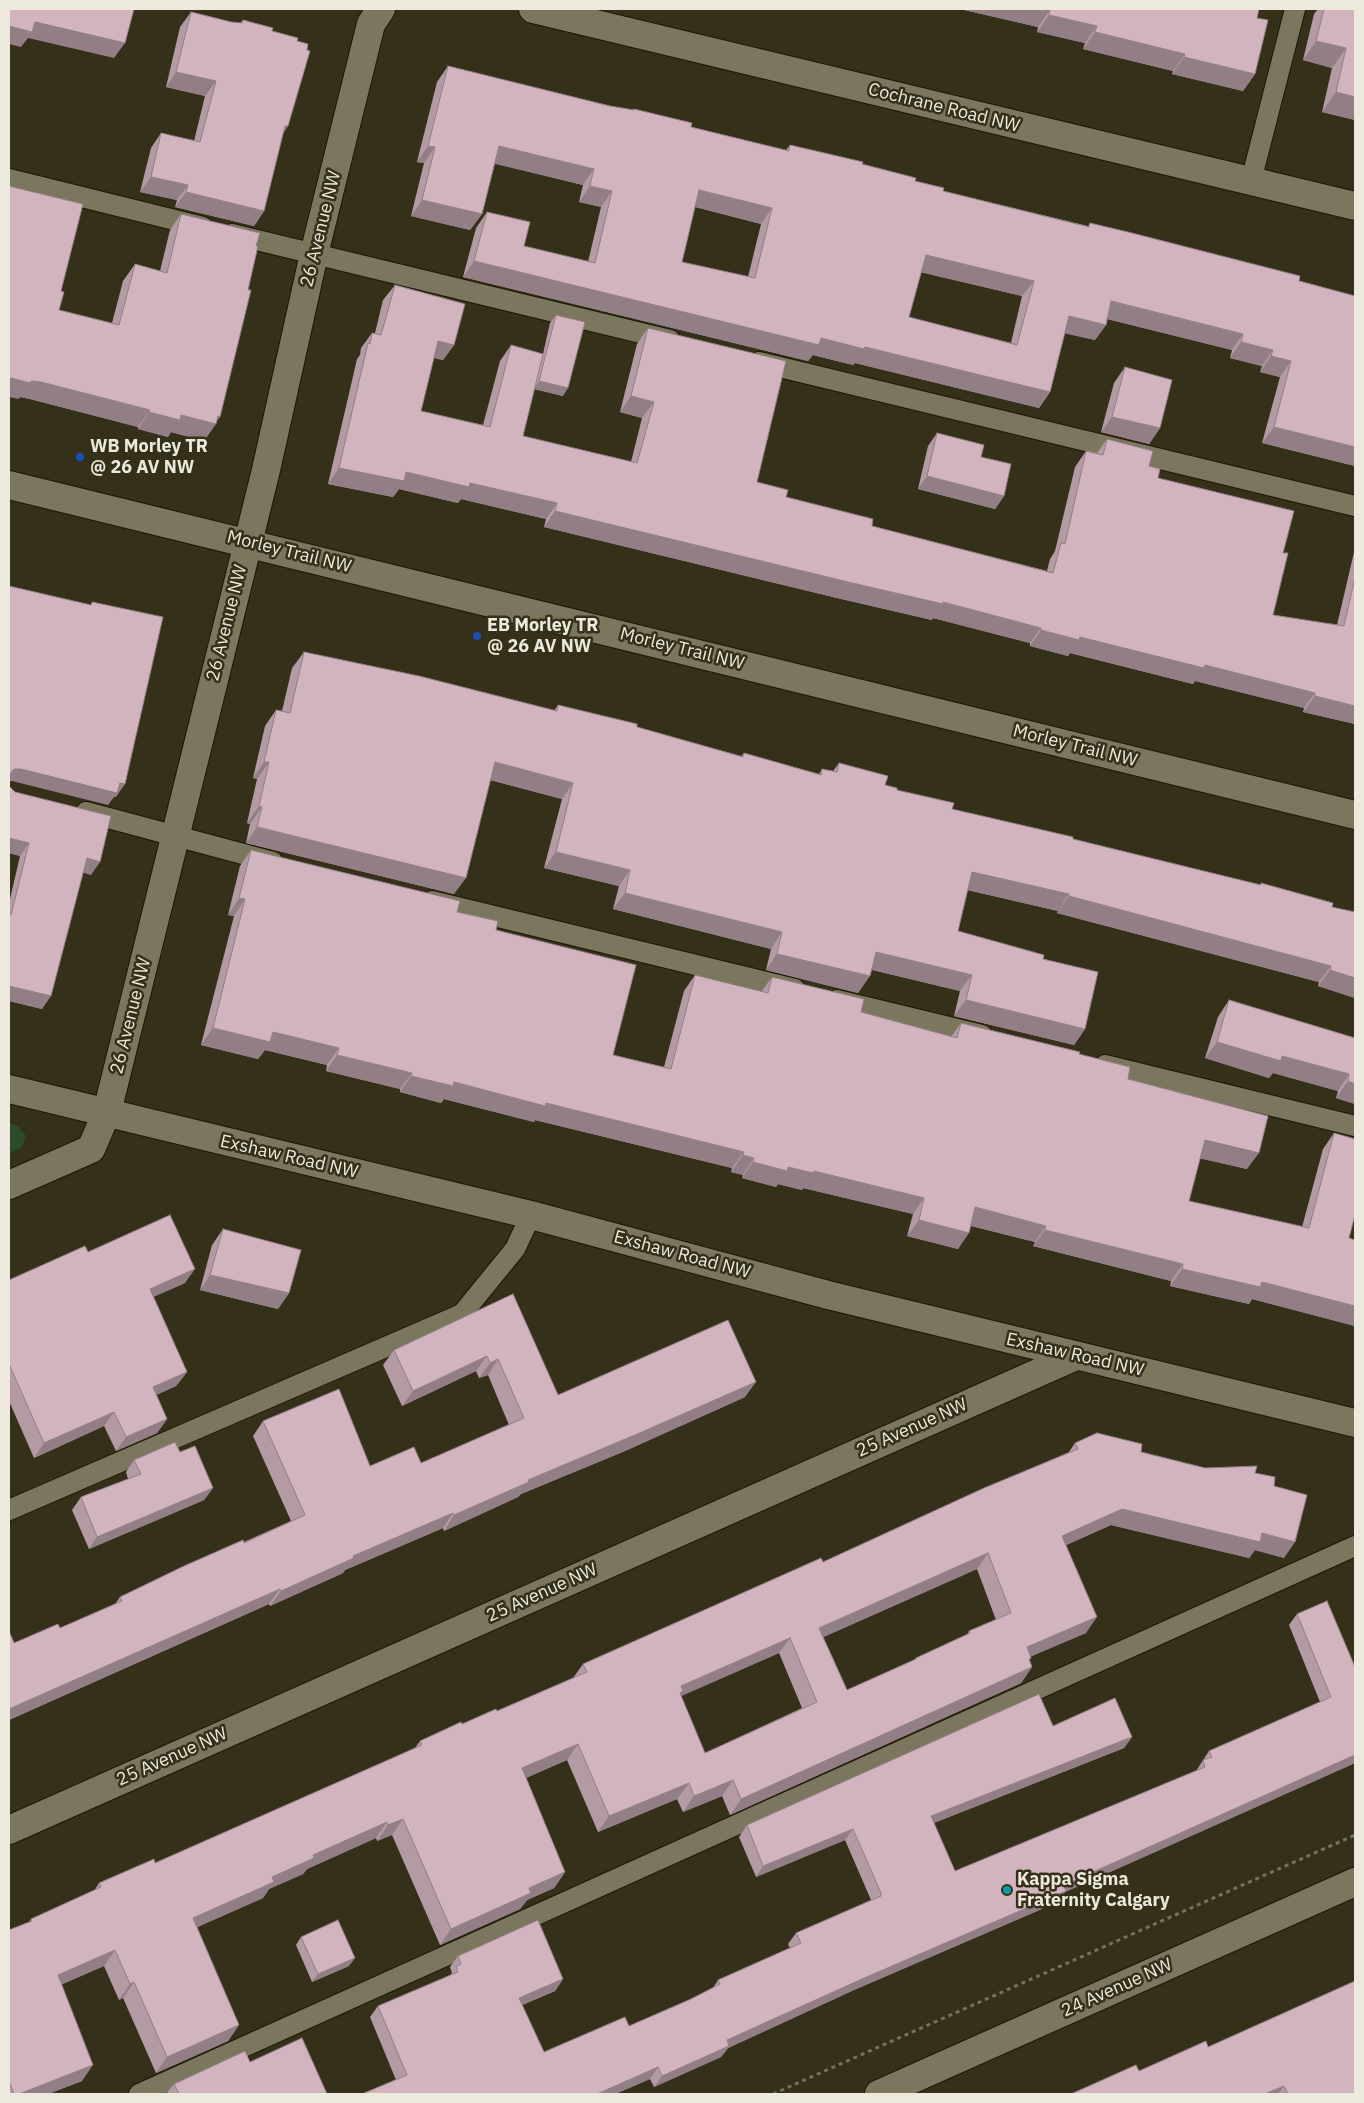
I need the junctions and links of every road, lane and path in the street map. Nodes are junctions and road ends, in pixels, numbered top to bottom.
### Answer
1 (381, 9) edge
2 (533, 9) edge
3 (1295, 9) edge
4 (9, 179) edge
5 (1251, 181) junction
6 (1355, 206) edge
7 (314, 254) junction
8 (687, 345) edge
9 (745, 359) edge
10 (9, 484) edge
11 (1355, 506) edge
12 (247, 542) junction
13 (66, 807) edge
14 (1355, 815) edge
15 (175, 836) junction
16 (293, 867) edge
17 (419, 897) edge
18 (998, 1039) edge
19 (1085, 1060) edge
20 (9, 1089) edge
21 (107, 1112) junction
22 (1355, 1126) edge
23 (9, 1185) edge
24 (531, 1215) junction
25 (1076, 1356) junction
26 (1355, 1423) edge
27 (9, 1510) edge
28 (1355, 1546) edge
29 (9, 1830) edge
30 (1355, 1835) edge
31 (1355, 1882) edge
32 (139, 2094) edge
33 (773, 2094) edge
34 (879, 2094) edge

1 - 7 street, 26 Avenue NW
2 - 5 street, Cochrane Road NW
3 - 5 lane
4 - 7 lane
5 - 6 street, Cochrane Road NW
7 - 8 lane
7 - 12 street, 26 Avenue NW
9 - 11 lane
10 - 12 street, Morley Trail NW
12 - 14 street, Morley Trail NW
12 - 15 street, 26 Avenue NW
13 - 15 lane
15 - 16 lane
15 - 21 street, 26 Avenue NW
17 - 18 lane
19 - 22 lane
20 - 21 street, Exshaw Road NW
21 - 23 street, 26 Avenue NW
21 - 24 street, Exshaw Road NW
24 - 25 street, Exshaw Road NW
24 - 27 lane
25 - 26 street, Exshaw Road NW
25 - 29 street, 25 Avenue NW
28 - 32 lane
30 - 33 path
31 - 34 street, 24 Avenue NW

